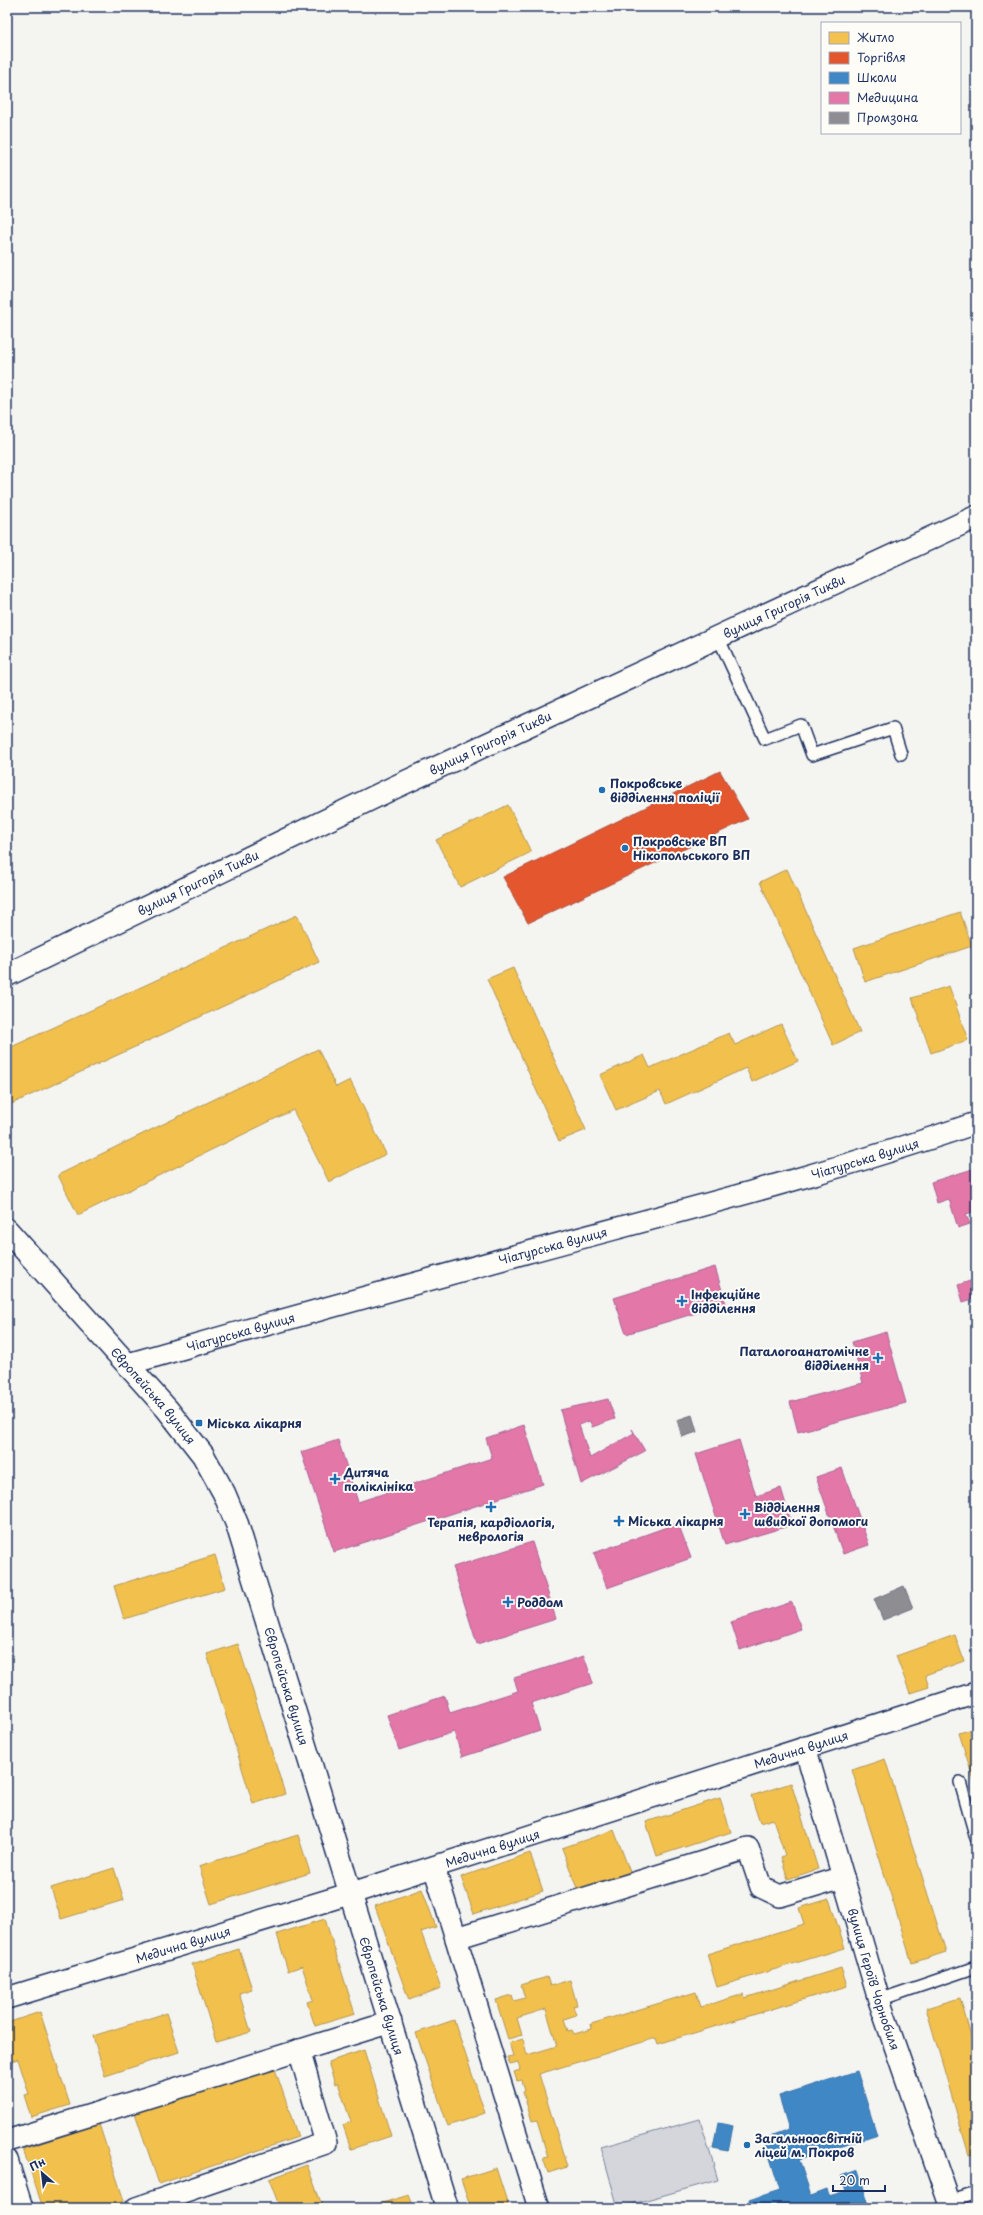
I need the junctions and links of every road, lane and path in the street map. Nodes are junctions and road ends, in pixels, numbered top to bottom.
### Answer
1 (976, 517) edge
2 (718, 637) junction
3 (901, 754) dead end
4 (7, 975) edge
5 (976, 1123) edge
6 (7, 1230) edge
7 (128, 1364) junction
8 (976, 1693) edge
9 (805, 1747) junction
10 (960, 1782) dead end
11 (976, 1838) edge
12 (434, 1867) junction
13 (843, 1877) junction
14 (352, 1893) junction
15 (456, 1938) junction
16 (976, 1967) edge
17 (7, 1998) edge
18 (879, 2000) junction
19 (391, 2022) junction
20 (299, 2050) junction
21 (7, 2141) edge
22 (7, 2160) edge
23 (976, 2193) edge
24 (950, 2205) edge
25 (22, 2208) edge
26 (136, 2208) edge
27 (447, 2208) edge
28 (539, 2208) edge

1 - 2 street, вулиця Григорія Тикви
2 - 3 lane
2 - 4 street, вулиця Григорія Тикви
5 - 7 street, Чіатурська вулиця
6 - 7 street, Європейська вулиця
7 - 14 street, Європейська вулиця
8 - 9 street, Медична вулиця
9 - 12 street, Медична вулиця
9 - 13 street, вулиця Героїв Чорнобиля
10 - 11 lane
12 - 14 street, Медична вулиця
12 - 15 street
13 - 15 street
13 - 18 street, вулиця Героїв Чорнобиля
14 - 17 street, Медична вулиця
14 - 19 street, Європейська вулиця
15 - 28 street
16 - 18 lane
18 - 24 street, вулиця Героїв Чорнобиля
19 - 20 street
19 - 27 street, Європейська вулиця
20 - 21 street
20 - 26 street
22 - 25 street
23 - 24 lane

